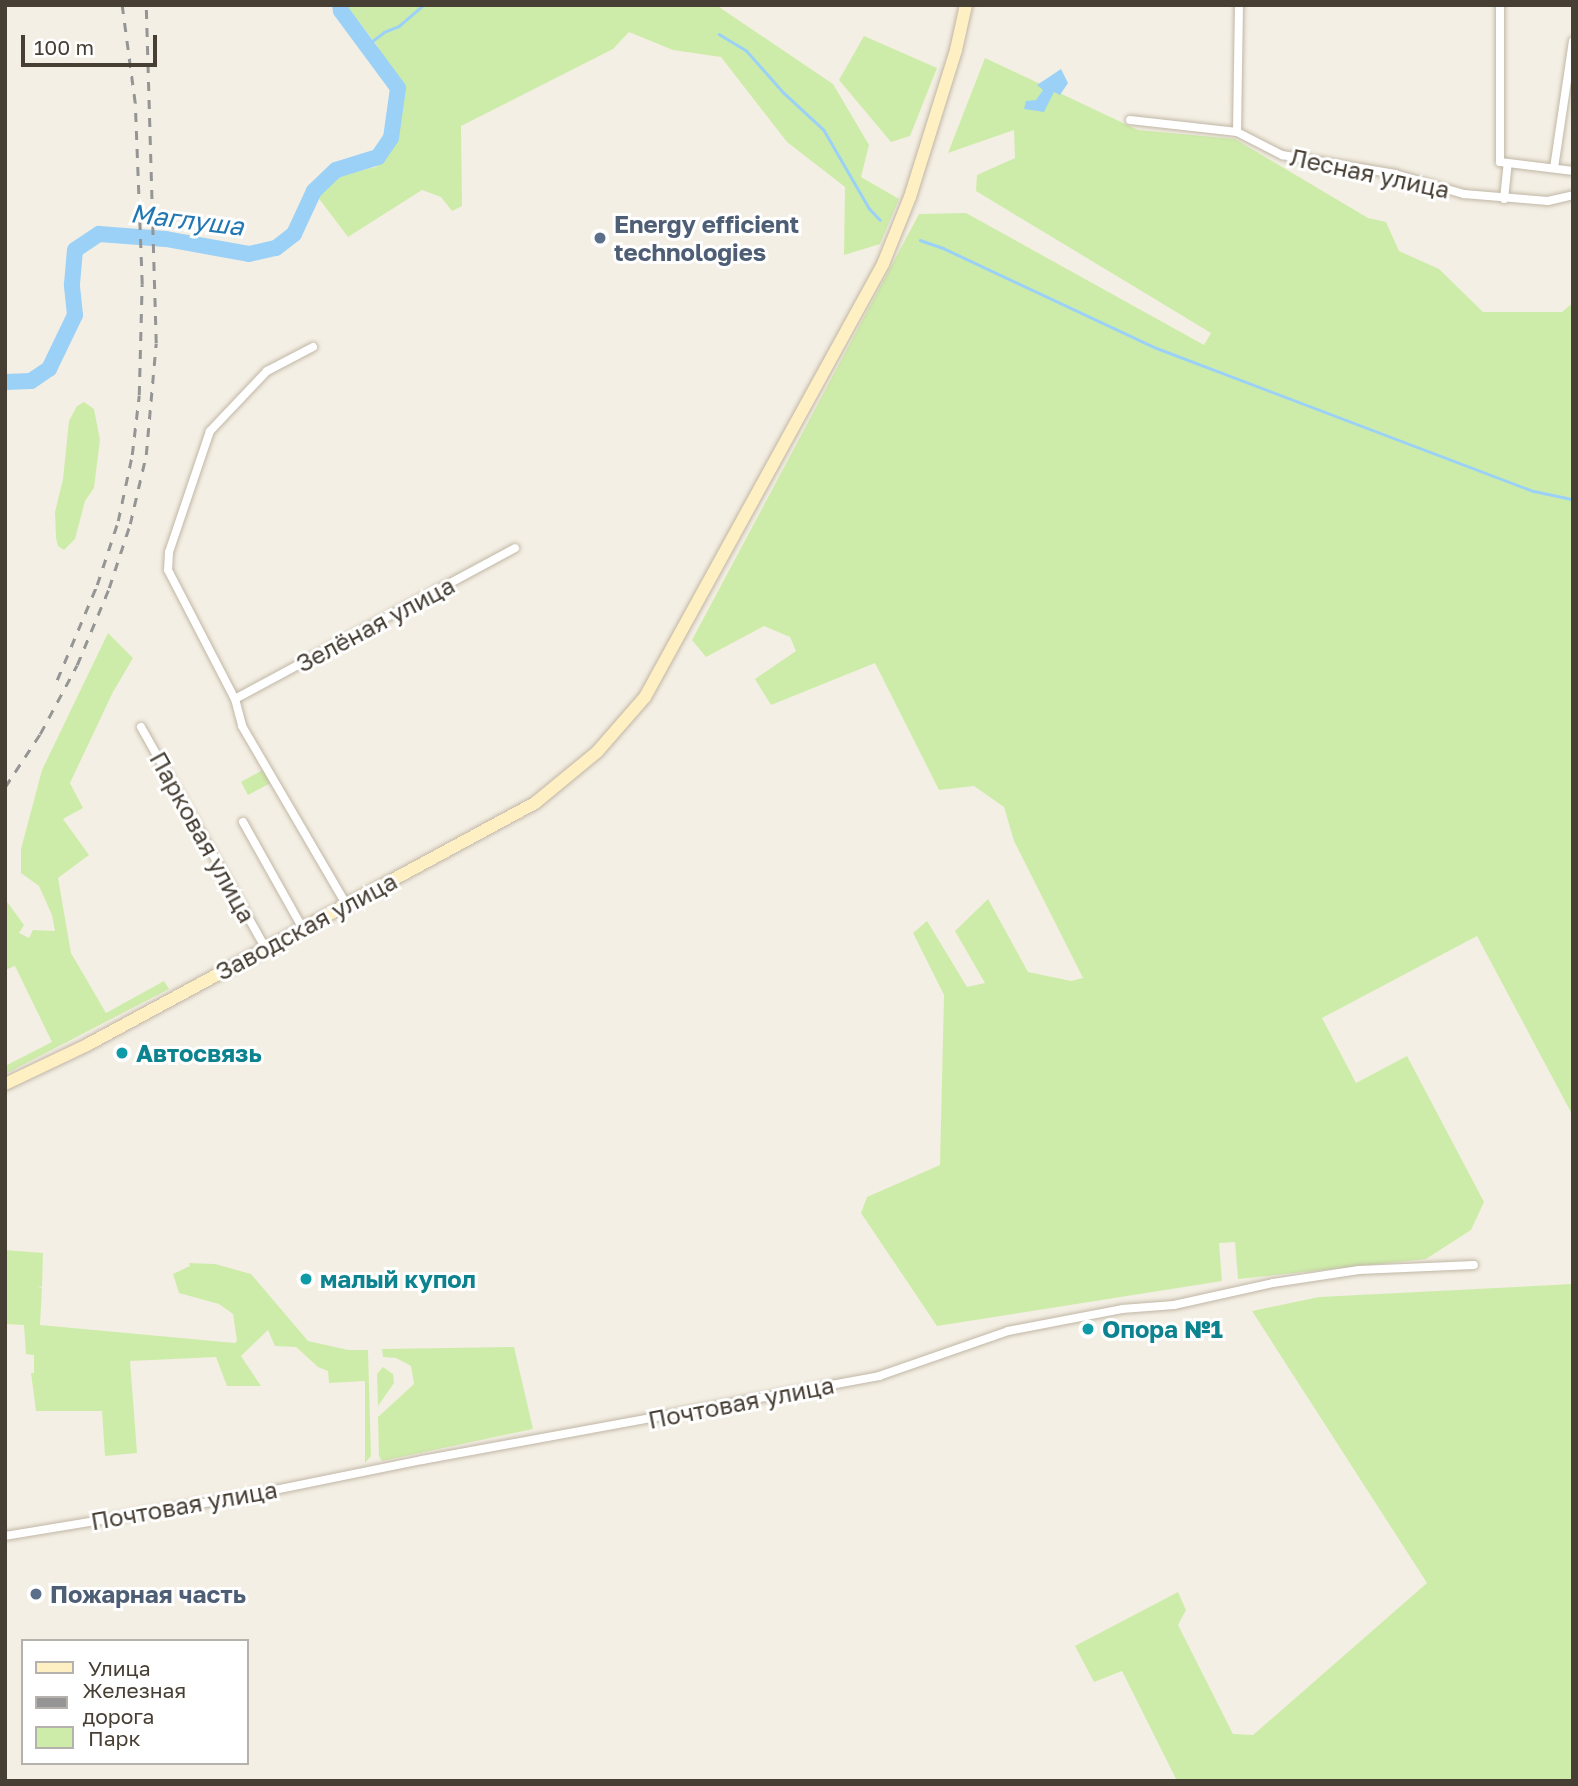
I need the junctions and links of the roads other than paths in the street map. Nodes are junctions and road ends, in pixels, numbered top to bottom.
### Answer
1 (966, 5) edge
2 (1239, 5) edge
3 (1500, 5) edge
4 (1573, 41) edge
5 (1130, 120) dead end
6 (1237, 132) junction
7 (1508, 163) junction
8 (1554, 169) junction
9 (1573, 171) edge
10 (1573, 195) edge
11 (1504, 199) junction
12 (313, 347) dead end
13 (515, 548) dead end
14 (234, 699) junction
15 (141, 727) dead end
16 (243, 822) dead end
17 (346, 904) junction
18 (302, 927) junction
19 (265, 947) junction
20 (5, 1084) edge
21 (1474, 1265) dead end
22 (5, 1536) edge

1 - 17 main road, Заводская улица
2 - 6 street
3 - 7 street
4 - 8 street
5 - 6 street, Лесная улица
6 - 11 street, Лесная улица
7 - 8 street
7 - 11 street
8 - 9 street
10 - 11 street, Лесная улица
12 - 14 street
13 - 14 street, Зелёная улица
14 - 17 street
15 - 19 street, Парковая улица
16 - 18 street
17 - 18 main road, Заводская улица
18 - 19 main road, Заводская улица
19 - 20 main road, Заводская улица
21 - 22 street, Почтовая улица

